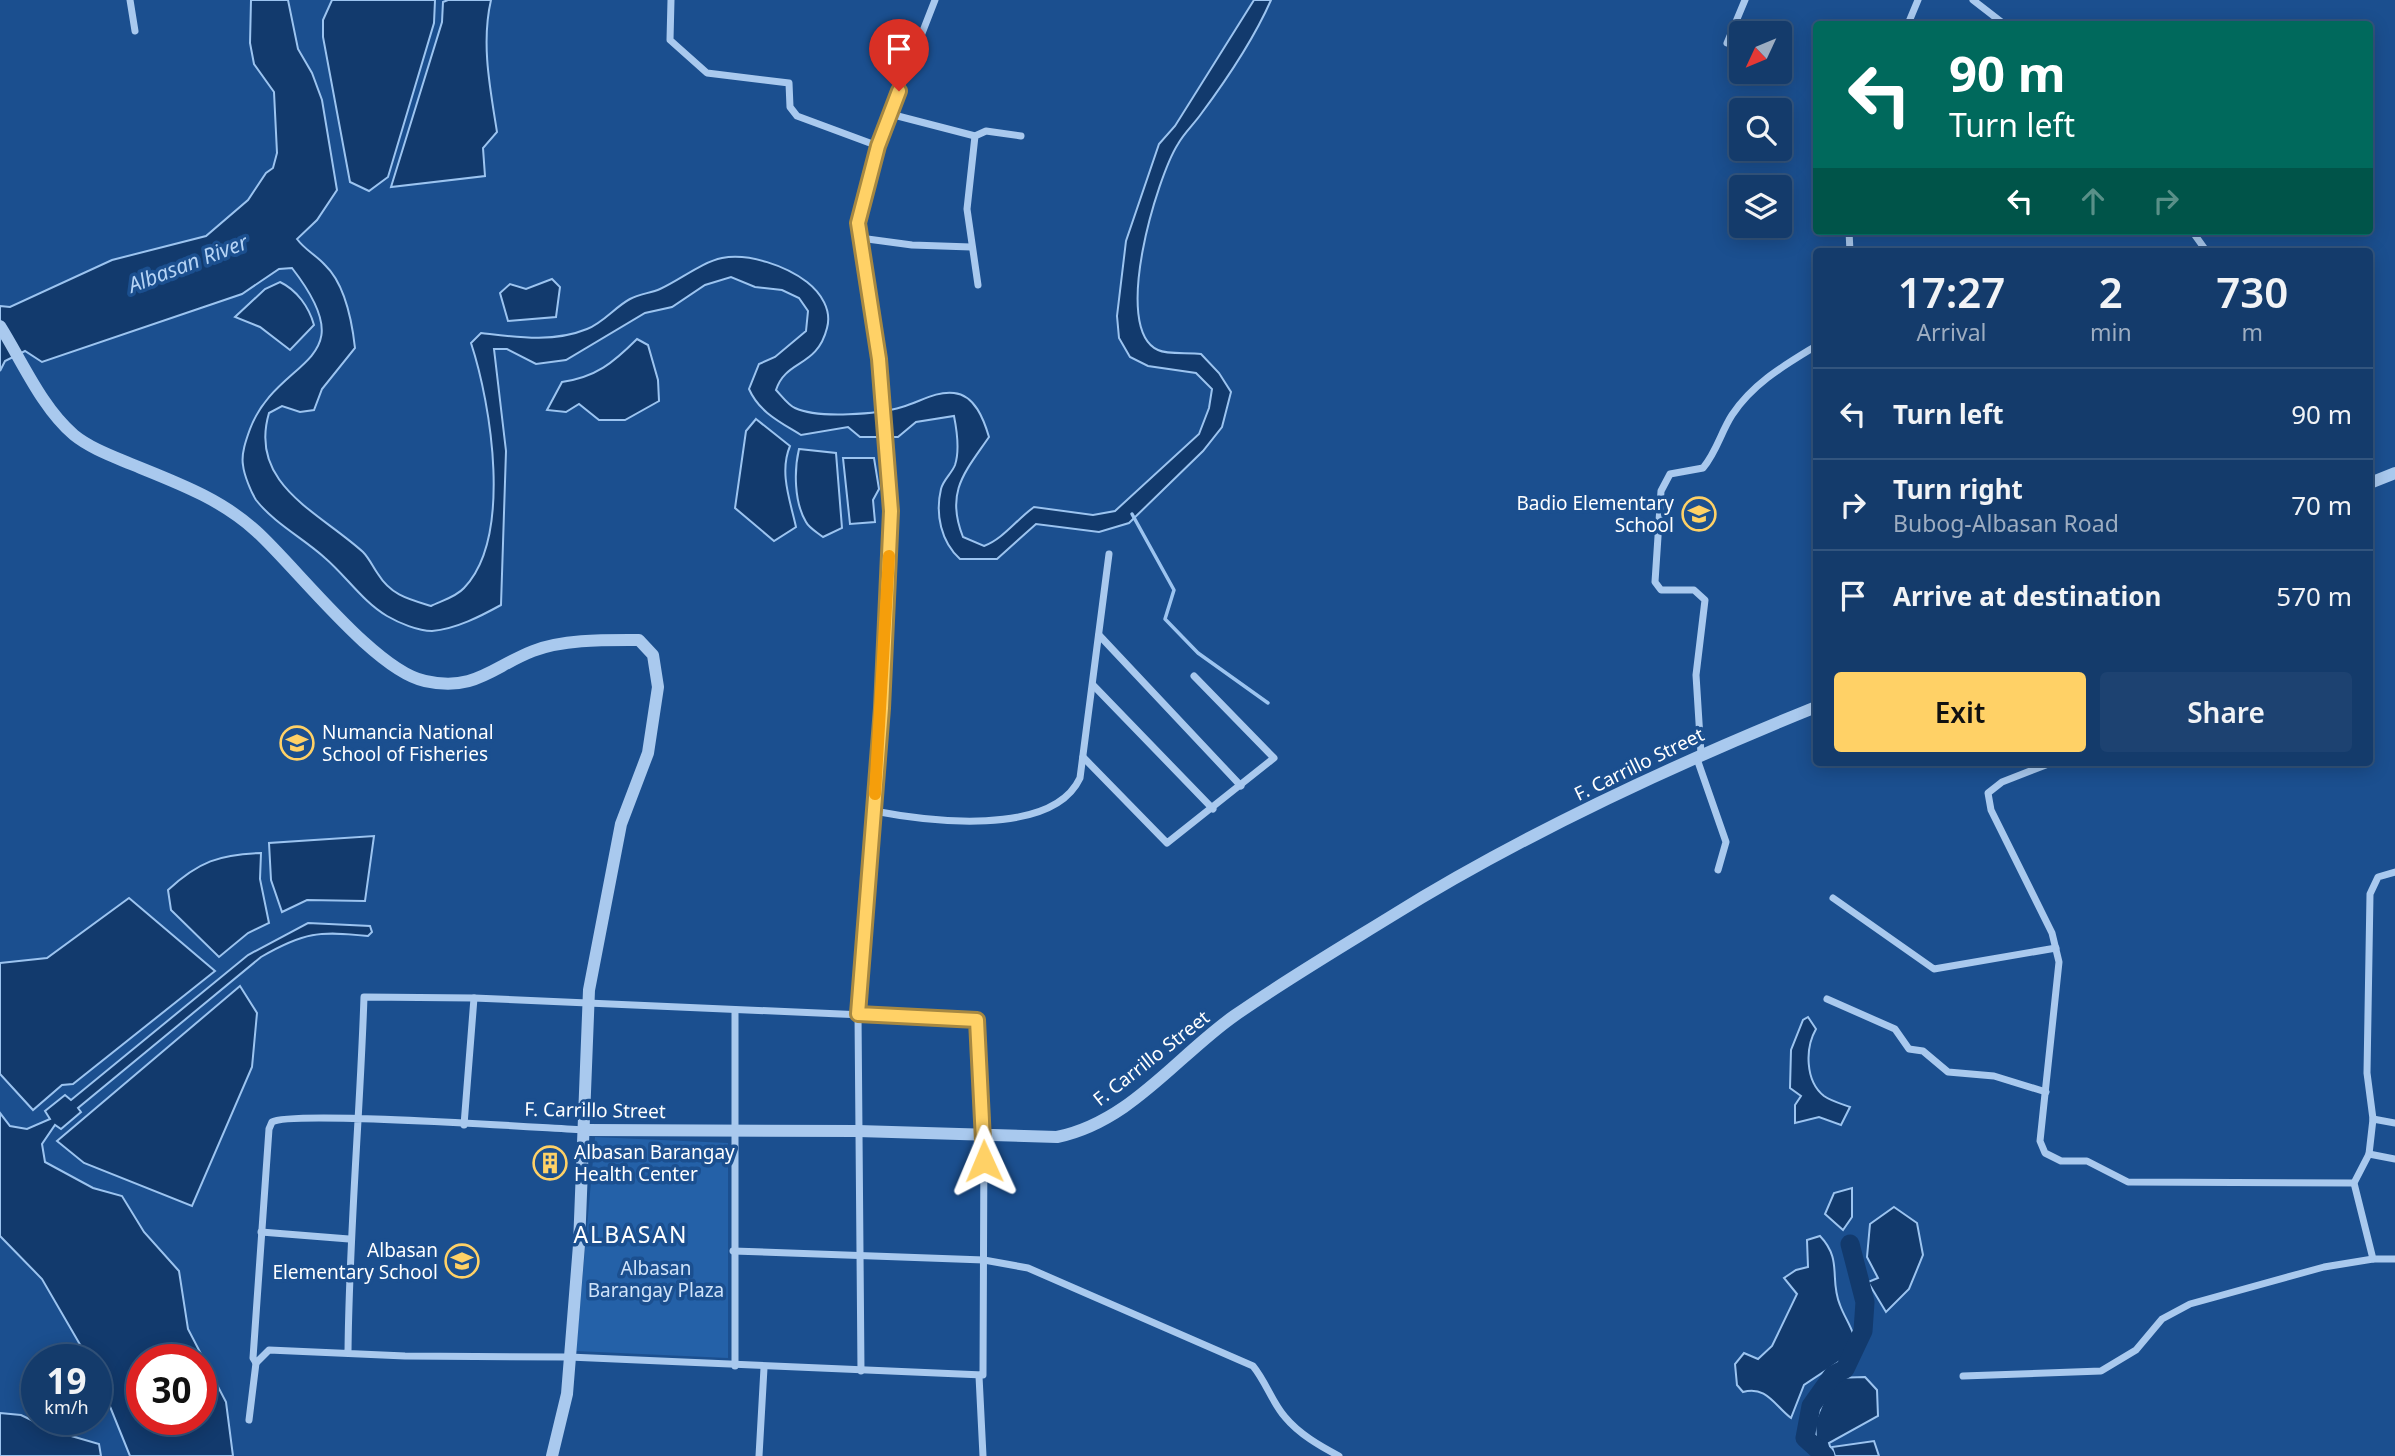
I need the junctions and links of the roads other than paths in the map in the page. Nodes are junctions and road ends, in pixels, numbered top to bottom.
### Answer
1 (130, 0) edge
2 (671, 0) edge
3 (935, 0) edge
4 (1745, 0) edge
5 (1918, 0) edge
6 (1973, 0) edge
7 (1909, 21) edge
8 (2000, 21) edge
9 (135, 31) dead end
10 (1727, 43) dead end
11 (890, 114) junction
12 (975, 136) junction
13 (1021, 136) dead end
14 (878, 146) junction
15 (860, 238) junction
16 (971, 247) junction
17 (978, 285) dead end
18 (0, 326) edge
19 (1813, 348) edge
20 (2395, 472) edge
21 (2373, 482) edge
22 (1109, 554) dead end
23 (1099, 635) junction
24 (1195, 676) dead end
25 (1093, 685) junction
26 (1813, 707) edge
27 (1698, 755) junction
28 (1083, 757) junction
29 (2043, 766) edge
30 (1241, 786) junction
31 (1213, 809) junction
32 (874, 811) junction
33 (1718, 870) dead end
34 (2395, 872) edge
35 (1833, 898) dead end
36 (2056, 948) junction
37 (474, 999) junction
38 (1827, 999) dead end
39 (589, 1005) junction
40 (735, 1010) junction
41 (858, 1014) junction
42 (2046, 1092) junction
43 (360, 1119) junction
44 (2372, 1119) junction
45 (2395, 1123) edge
46 (464, 1125) junction
47 (586, 1130) junction
48 (858, 1131) junction
49 (735, 1132) junction
50 (984, 1136) junction
51 (2369, 1154) junction
52 (2395, 1158) edge
53 (2354, 1183) junction
54 (261, 1232) junction
55 (349, 1239) junction
56 (733, 1251) junction
57 (860, 1255) junction
58 (2373, 1259) junction
59 (2395, 1259) edge
60 (984, 1260) junction
61 (348, 1353) junction
62 (569, 1357) junction
63 (256, 1363) junction
64 (735, 1367) junction
65 (764, 1368) junction
66 (861, 1371) junction
67 (979, 1376) junction
68 (1963, 1376) dead end
69 (249, 1420) dead end
70 (552, 1456) edge
71 (760, 1456) edge
72 (983, 1456) edge
73 (1339, 1456) edge

1 - 9 street
2 - 14 street
3 - 11 street
4 - 10 street
5 - 7 street
6 - 8 street
11 - 12 street
11 - 14 street
12 - 13 street
12 - 16 street
14 - 15 street
15 - 16 street
15 - 32 street
16 - 17 street
18 - 39 street
19 - 27 street
20 - 21 street
22 - 23 street
23 - 25 street
23 - 30 street
24 - 30 street
25 - 28 street
25 - 31 street
26 - 27 street, F. Carrillo Street
27 - 33 street
27 - 50 street, F. Carrillo Street
28 - 31 street
28 - 32 street
29 - 36 street
30 - 31 street
32 - 41 street
34 - 44 street
35 - 36 street
36 - 42 street
37 - 39 street
37 - 43 street
37 - 46 street
38 - 42 street
39 - 40 street
39 - 47 street
40 - 41 street
40 - 49 street
41 - 48 street
41 - 50 street
42 - 53 street
43 - 46 street, F. Carrillo Street
43 - 54 street, F. Carrillo Street
43 - 55 street
44 - 45 street
44 - 51 street
46 - 47 street, F. Carrillo Street
47 - 49 street, F. Carrillo Street
47 - 62 street
48 - 49 street, F. Carrillo Street
48 - 50 street, F. Carrillo Street
48 - 57 street
49 - 56 street
50 - 60 street
51 - 52 street
51 - 53 street
53 - 58 street
54 - 55 street
54 - 63 street
55 - 61 street
56 - 57 street
56 - 64 street
57 - 60 street
57 - 66 street
58 - 59 street
58 - 68 street
60 - 67 street
60 - 73 street
61 - 62 street
61 - 63 street
62 - 64 street
62 - 70 street
63 - 69 street
64 - 65 street
65 - 66 street
65 - 71 street
66 - 67 street
67 - 72 street

